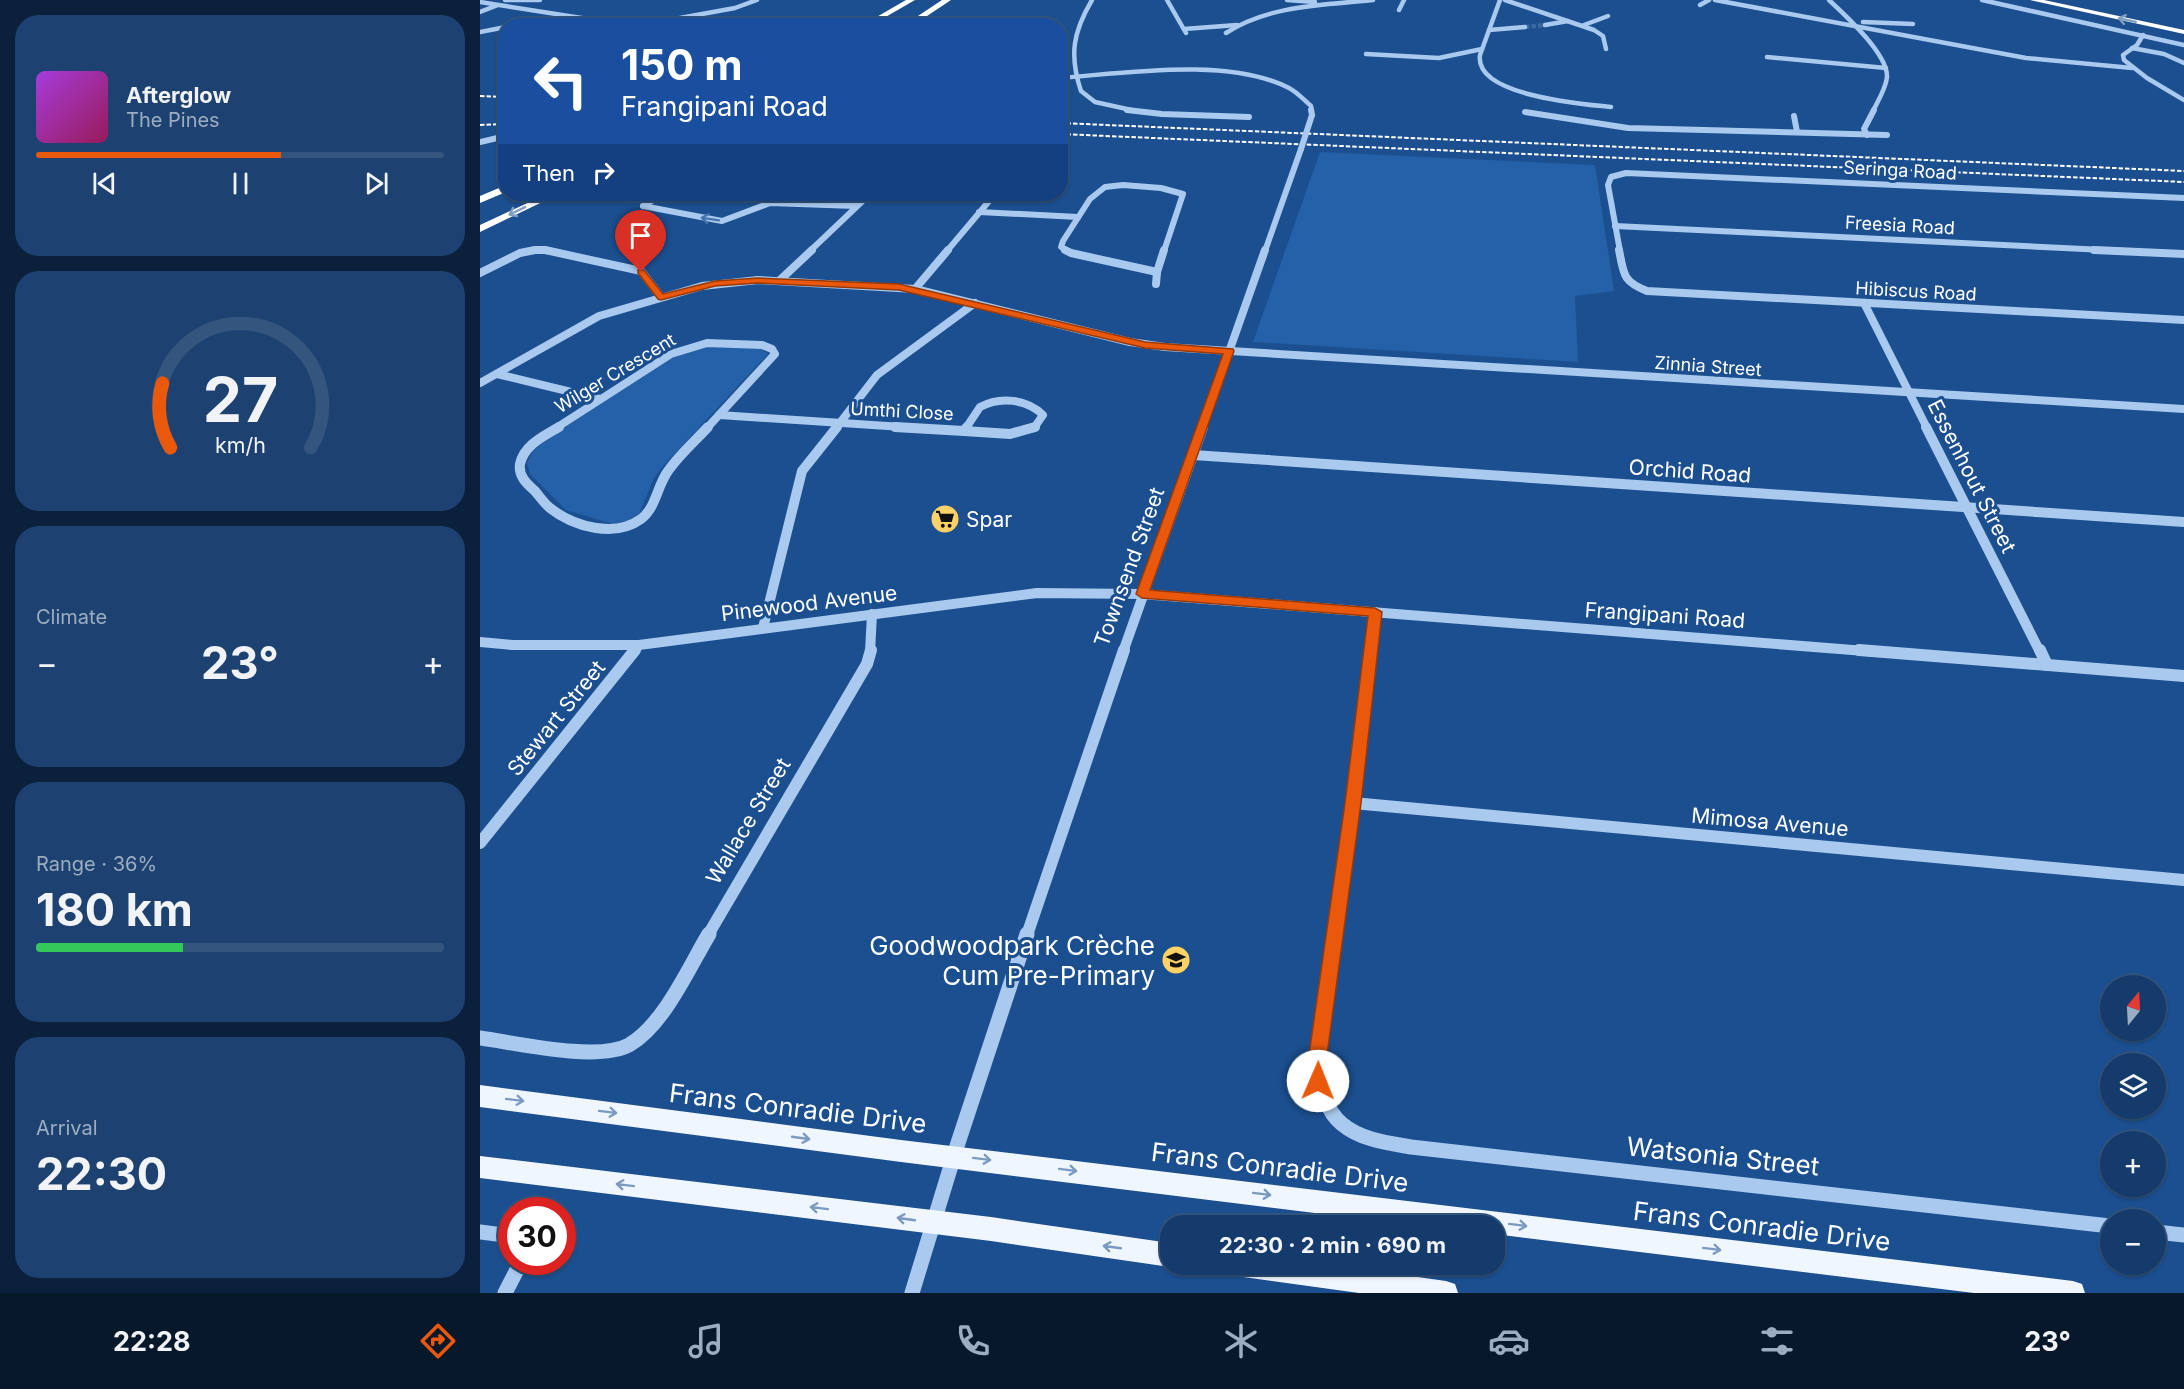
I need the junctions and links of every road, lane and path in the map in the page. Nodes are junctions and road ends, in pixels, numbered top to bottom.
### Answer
1 (505, 0) edge
2 (540, 0) edge
3 (911, 0) edge
4 (947, 0) edge
5 (1092, 0) edge
6 (1167, 0) edge
7 (1287, 0) edge
8 (1373, 0) edge
9 (1404, 0) edge
10 (1500, 0) edge
11 (1506, 0) edge
12 (1709, 0) edge
13 (1715, 0) edge
14 (1829, 0) edge
15 (1982, 0) edge
16 (2034, 0) edge
17 (2073, 0) edge
18 (755, 1) edge
19 (480, 2) edge
20 (498, 5) junction
21 (1333, 5) junction
22 (1700, 5) dead end
23 (1399, 10) dead end
24 (480, 12) edge
25 (557, 14) junction
26 (1608, 16) dead end
27 (579, 17) junction
28 (543, 18) edge
29 (574, 18) edge
30 (599, 18) edge
31 (678, 18) edge
32 (712, 18) edge
33 (878, 18) edge
34 (919, 18) edge
35 (1570, 21) junction
36 (2184, 23) edge
37 (1853, 24) junction
38 (1913, 24) dead end
39 (1237, 25) junction
40 (1545, 25) tunnel mouth
41 (1584, 25) junction
42 (1525, 27) tunnel mouth
43 (1489, 30) junction
44 (498, 31) edge
45 (2184, 32) edge
46 (1226, 33) dead end
47 (480, 34) edge
48 (2143, 35) junction
49 (2184, 45) edge
50 (2132, 48) junction
51 (1482, 49) junction
52 (1606, 49) dead end
53 (1366, 54) dead end
54 (1767, 57) dead end
55 (2184, 63) edge
56 (1886, 68) junction
57 (2132, 68) junction
58 (1079, 77) junction
59 (1068, 78) edge
60 (1550, 99) junction
61 (2184, 100) edge
62 (1611, 107) dead end
63 (1525, 111) dead end
64 (1537, 114) junction
65 (1794, 116) dead end
66 (1249, 117) dead end
67 (1797, 132) junction
68 (1867, 135) junction
69 (1887, 135) dead end
70 (498, 138) edge
71 (480, 142) edge
72 (498, 192) edge
73 (2184, 198) edge
74 (480, 200) edge
75 (539, 201) edge
76 (652, 201) edge
77 (802, 201) edge
78 (802, 201) edge
79 (862, 201) edge
80 (988, 201) edge
81 (856, 206) junction
82 (979, 212) junction
83 (1078, 217) junction
84 (1615, 226) junction
85 (480, 229) edge
86 (2184, 254) edge
87 (1158, 272) junction
88 (480, 273) edge
89 (780, 280) junction
90 (1156, 284) dead end
91 (915, 289) junction
92 (661, 297) junction
93 (975, 303) junction
94 (1864, 303) junction
95 (2184, 320) edge
96 (1229, 351) junction
97 (497, 374) junction
98 (480, 383) edge
99 (1909, 393) junction
100 (600, 399) junction
101 (2184, 409) edge
102 (719, 415) junction
103 (839, 424) junction
104 (964, 431) junction
105 (1193, 455) junction
106 (1968, 507) junction
107 (2184, 522) edge
108 (1142, 594) junction
109 (1375, 612) junction
110 (872, 614) junction
111 (764, 628) junction
112 (480, 642) edge
113 (639, 645) junction
114 (2047, 665) junction
115 (2184, 676) edge
116 (1353, 803) junction
117 (480, 843) edge
118 (2184, 880) edge
119 (480, 1038) edge
120 (480, 1096) edge
121 (954, 1156) junction
122 (480, 1167) edge
123 (936, 1223) junction
124 (2100, 1225) edge
125 (480, 1232) edge
126 (2166, 1233) edge
127 (498, 1234) edge
128 (2184, 1235) edge
129 (1160, 1254) edge
130 (515, 1275) edge
131 (1316, 1275) edge
132 (506, 1293) edge
133 (912, 1293) edge
134 (1446, 1293) edge
135 (2073, 1293) edge

1 - 2 street
3 - 33 highway
4 - 34 highway
5 - 58 street
6 - 39 street
7 - 21 street
8 - 21 street
9 - 23 street
10 - 43 street
11 - 35 street
12 - 22 street
13 - 37 street
14 - 37 street
15 - 48 street
45 -> 16 highway
17 - 36 highway
18 - 31 street
18 - 32 street
19 - 20 street
20 - 24 street
20 - 25 street
21 - 39 street
25 - 27 street
25 - 28 street
26 - 41 street
27 - 29 street
27 - 30 street
35 - 40 street
35 - 41 street
37 - 38 street
37 - 56 street
37 - 57 street
39 - 46 street
41 - 52 street
42 - 43 street
43 - 51 street
44 - 47 street
48 - 49 street
48 - 50 street
50 - 55 street
50 - 57 street
51 - 53 street
51 - 60 street
54 - 56 street
56 - 68 street
57 - 61 street
58 - 59 street, Townsend Street
58 - 66 street
58 - 96 street, Townsend Street, bridge
60 - 62 street
60 - 64 street
63 - 64 street
64 - 67 street
65 - 67 street
67 - 68 street
68 - 69 street
70 - 71 street
72 - 74 highway
73 - 84 street, Seringa Road
75 -> 85 highway
78 -> 76 street
81 -> 77 street
79 - 81 street
80 - 82 street
81 - 89 street
82 - 83 street
82 - 91 street
83 - 87 street
83 - 87 street
84 - 86 street, Freesia Road
84 - 94 street, Hibiscus Road
87 - 90 street
88 - 92 street
89 - 91 street
89 - 92 street
91 - 93 street
92 - 97 street
93 - 96 street
93 - 103 street
94 - 95 street, Hibiscus Road
94 - 99 street, Essenhout Street
96 - 99 street, Zinnia Street
96 - 105 street, Townsend Street
97 - 98 street
97 - 100 street
99 - 101 street, Zinnia Street
99 - 106 street, Essenhout Street
100 - 102 street, Wilger Crescent
100 - 102 street, Wilger Crescent
102 - 103 street, Umthi Close
103 - 104 street, Umthi Close
103 - 111 street
104 - 104 street, Umthi Close
105 - 106 street, Orchid Road
105 - 108 street, Townsend Street
106 - 107 street, Orchid Road
106 - 114 street, Essenhout Street
108 - 109 street, Frangipani Road
108 - 110 street, Pinewood Avenue
108 - 121 street, Townsend Street
109 - 114 street, Frangipani Road
109 - 116 street
110 - 111 street, Pinewood Avenue
110 - 119 street, Wallace Street
111 - 113 street, Pinewood Avenue
112 - 113 street, Pinewood Avenue
113 - 117 street, Stewart Street
114 - 115 street, Frangipani Road
116 - 118 street, Mimosa Avenue
116 - 124 street, Watsonia Street
120 -> 121 main road, Frans Conradie Drive
121 - 123 street, Townsend Street
121 -> 135 main road, Frans Conradie Drive
123 -> 122 main road
129 -> 123 main road
123 - 133 street, Townsend Street
125 - 127 street
126 - 128 street
130 - 132 street
131 - 134 main road

